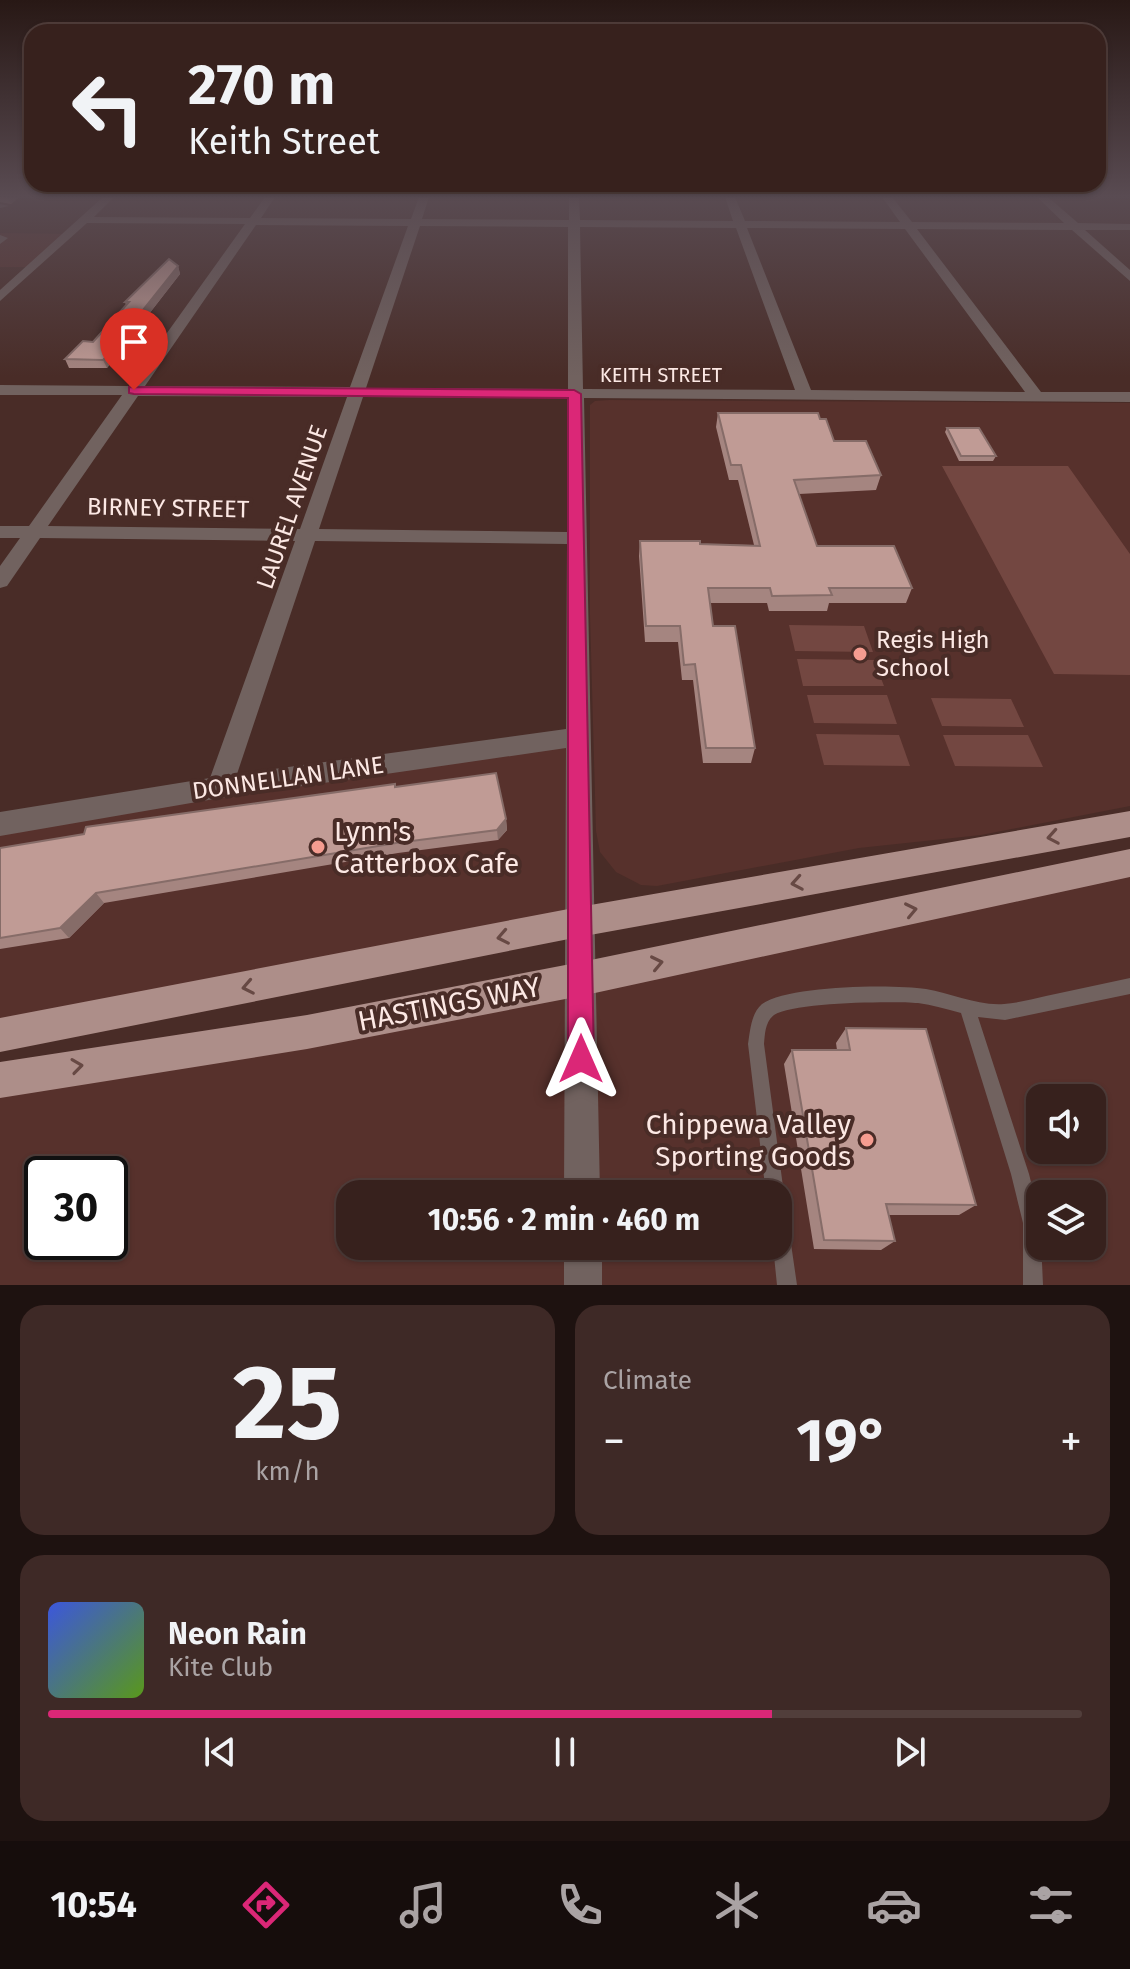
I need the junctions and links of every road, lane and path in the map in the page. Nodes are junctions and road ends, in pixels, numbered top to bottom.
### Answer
1 (44, 257) edge
2 (227, 257) edge
3 (403, 257) edge
4 (574, 257) edge
5 (752, 257) edge
6 (933, 257) edge
7 (1108, 257) edge
8 (1130, 277) edge
9 (0, 297) edge
10 (0, 390) edge
11 (134, 390) junction
12 (356, 391) junction
13 (574, 394) junction
14 (805, 396) junction
15 (1037, 397) junction
16 (1130, 397) edge
17 (0, 532) edge
18 (34, 533) junction
19 (307, 536) junction
20 (575, 538) junction
21 (0, 581) edge
22 (577, 737) junction
23 (220, 787) junction
24 (0, 824) edge
25 (1130, 824) edge
26 (1130, 863) edge
27 (579, 922) junction
28 (581, 979) junction
29 (1130, 986) edge
30 (967, 1008) junction
31 (0, 1035) edge
32 (0, 1080) edge
33 (582, 1180) edge
34 (773, 1180) edge
35 (583, 1260) edge
36 (784, 1260) edge
37 (583, 1285) edge
38 (787, 1285) edge
39 (1033, 1285) edge

1 - 9 street
2 - 11 street
3 - 12 street, LAUREL AVENUE
4 - 13 street
5 - 14 street
6 - 15 street
7 - 8 street
10 - 11 street, KEITH STREET
11 - 12 street, KEITH STREET
11 - 18 street
12 - 13 street, KEITH STREET
12 - 19 street, LAUREL AVENUE
13 - 14 street, KEITH STREET
13 - 20 street
14 - 15 street, KEITH STREET
15 - 16 street, KEITH STREET
17 - 18 street, BIRNEY STREET
18 - 19 street, BIRNEY STREET
18 - 21 street
19 - 20 street, BIRNEY STREET
19 - 23 street, LAUREL AVENUE
20 - 22 street
22 - 23 street, DONNELLAN LANE
22 - 27 street
23 - 24 street, DONNELLAN LANE
25 -> 27 main road
28 -> 26 main road, HASTINGS WAY
27 - 28 street
27 -> 31 main road
32 -> 28 main road, HASTINGS WAY
28 - 33 street
29 - 30 lane
30 - 34 lane
30 - 39 lane
35 - 37 street
36 - 38 lane

